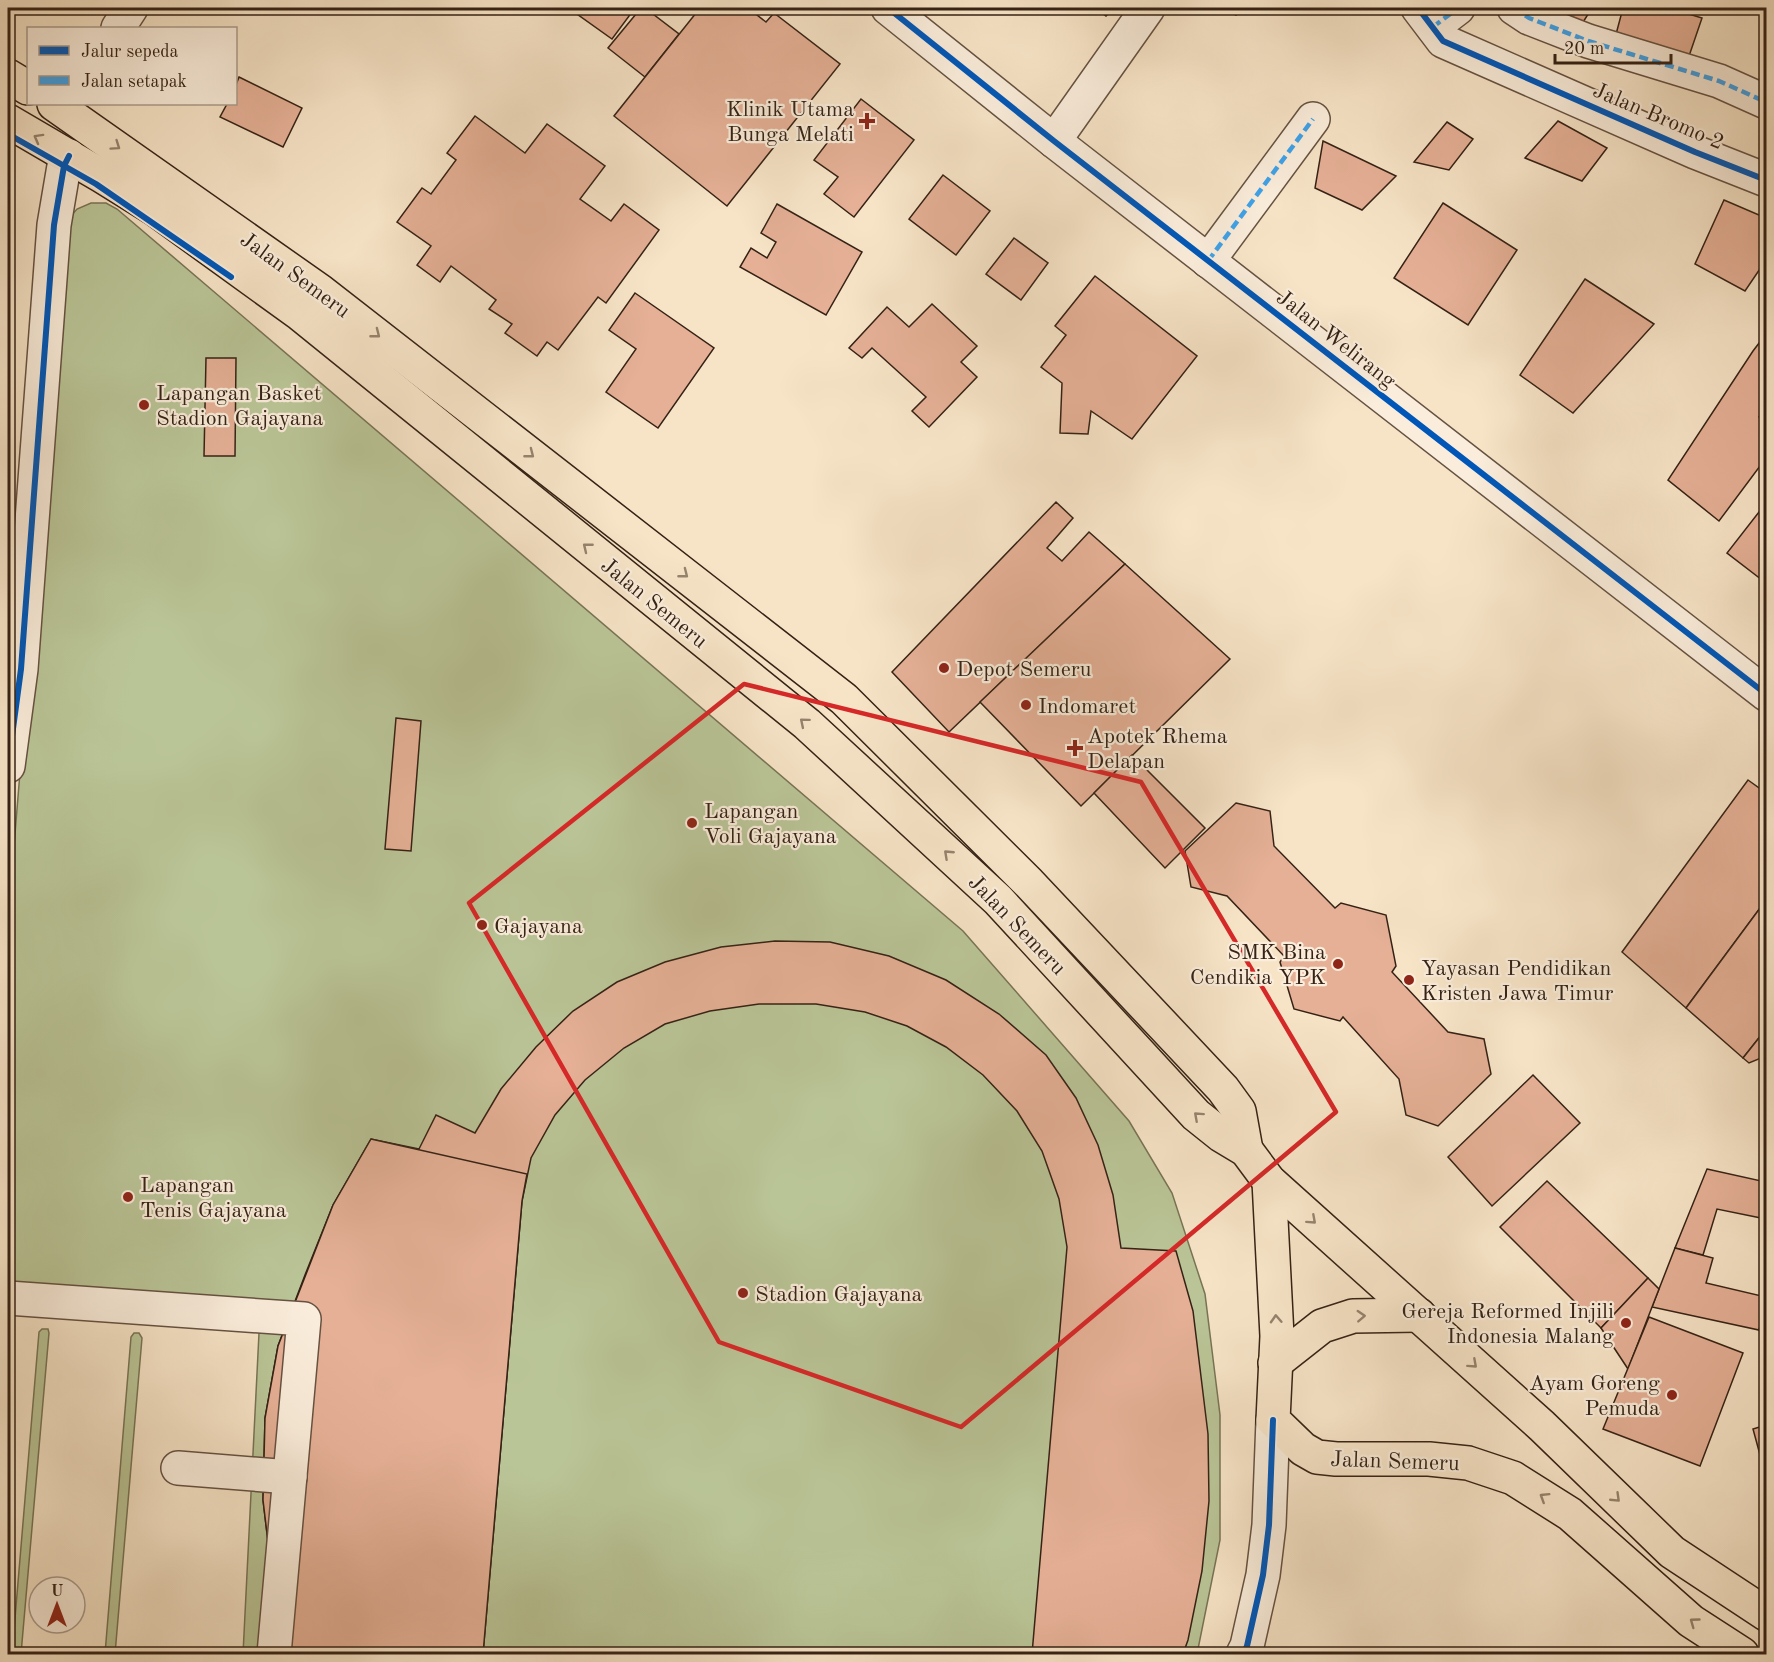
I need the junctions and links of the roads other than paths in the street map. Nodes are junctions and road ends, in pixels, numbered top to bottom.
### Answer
1 (131, 8) edge
2 (888, 8) edge
3 (1148, 8) edge
4 (1514, 8) edge
5 (1436, 17) edge
6 (119, 27) edge
7 (8, 76) edge
8 (27, 87) edge
9 (1767, 102) edge
10 (65, 106) edge
11 (1313, 119) dead end
12 (8, 121) edge
13 (1054, 141) junction
14 (69, 156) junction
15 (1767, 180) edge
16 (1208, 261) junction
17 (1767, 694) edge
18 (8, 766) edge
19 (1246, 1150) junction
20 (1269, 1181) junction
21 (8, 1298) edge
22 (1419, 1315) junction
23 (1275, 1364) junction
24 (1273, 1420) junction
25 (178, 1468) dead end
26 (290, 1477) junction
27 (1767, 1614) edge
28 (274, 1654) edge
29 (1243, 1654) edge
30 (1742, 1654) edge

1 - 6 street
2 - 13 street, Jalan Welirang
3 - 13 street
4 - 9 street
5 - 15 street, Jalan Bromo 2
7 - 8 main road
10 -> 19 main road, Jalan Semeru
11 - 16 street
14 -> 12 main road, Jalan Semeru
13 - 16 street, Jalan Welirang
14 - 18 street
19 -> 14 main road, Jalan Semeru
16 - 17 street, Jalan Welirang
19 - 20 main road, Jalan Semeru
20 -> 22 main road, Jalan Semeru
23 -> 20 main road
21 - 26 street
23 -> 22 main road
22 -> 27 main road, Jalan Semeru
23 - 24 main road
24 - 29 street
30 -> 24 main road, Jalan Semeru
25 - 26 street
26 - 28 street

